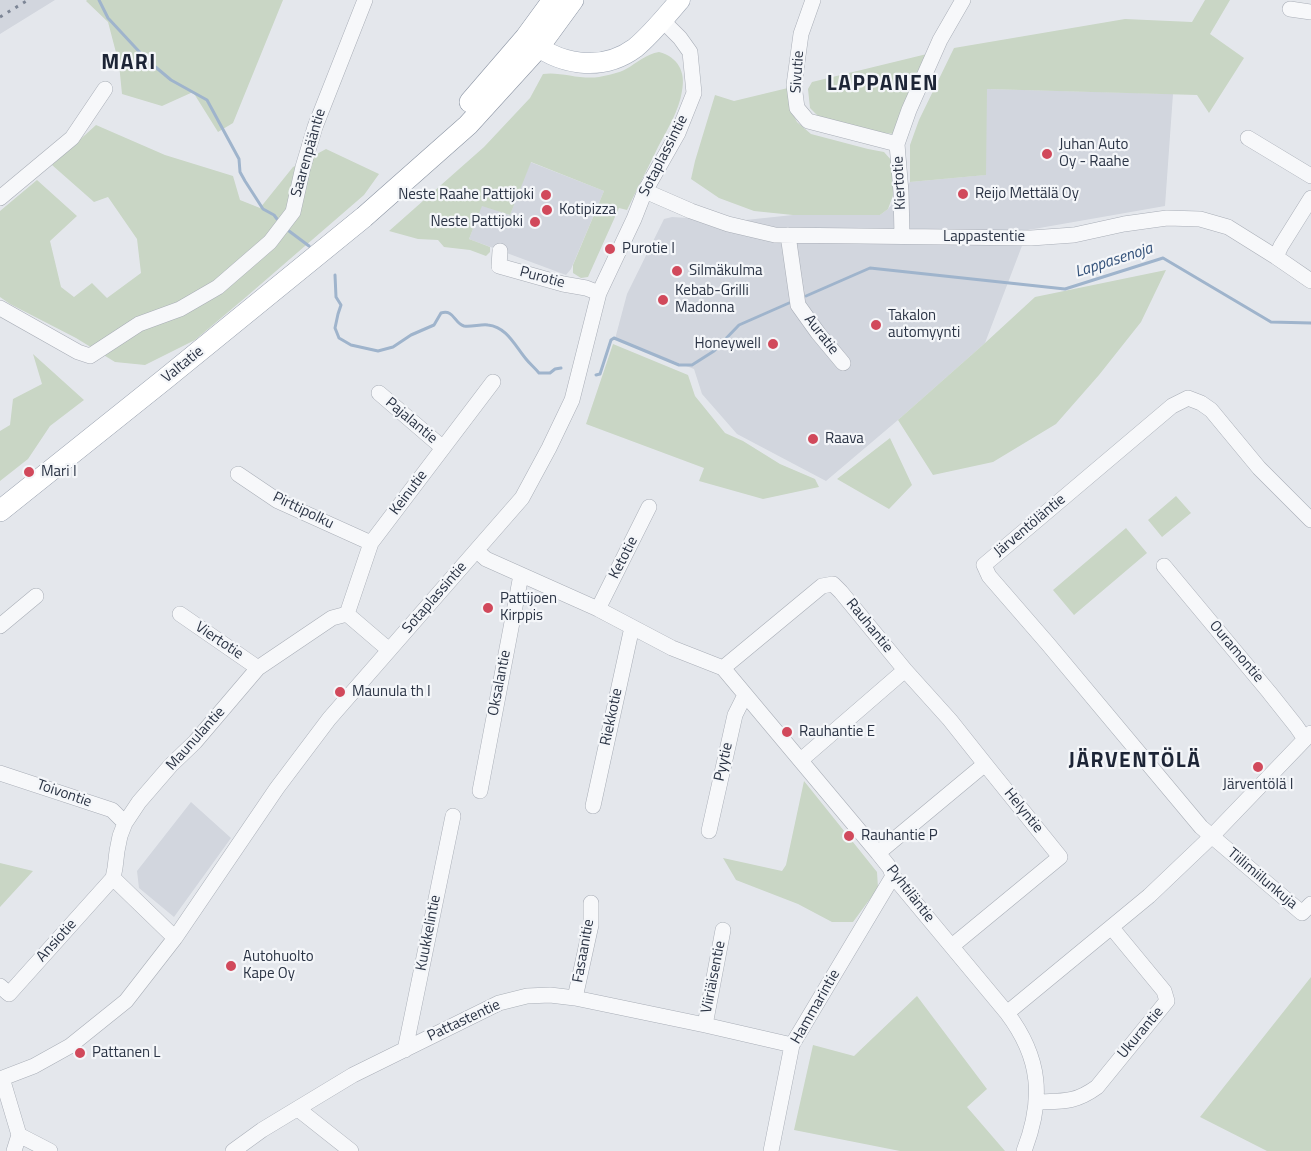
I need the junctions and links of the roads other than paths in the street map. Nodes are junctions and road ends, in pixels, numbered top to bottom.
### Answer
1 (365, 0) edge
2 (554, 0) edge
3 (573, 0) edge
4 (680, 0) edge
5 (813, 0) edge
6 (963, 0) edge
7 (1290, 9) dead end
8 (1311, 12) edge
9 (662, 20) junction
10 (532, 43) junction
11 (105, 89) dead end
12 (1248, 138) dead end
13 (897, 144) junction
14 (1311, 176) edge
15 (645, 191) junction
16 (0, 198) edge
17 (1311, 198) edge
18 (788, 235) junction
19 (902, 236) junction
20 (500, 251) dead end
21 (1276, 257) junction
22 (1311, 281) edge
23 (599, 293) junction
24 (0, 308) edge
25 (843, 363) dead end
26 (493, 382) dead end
27 (379, 393) dead end
28 (443, 448) junction
29 (238, 474) dead end
30 (649, 507) dead end
31 (0, 511) edge
32 (1311, 520) edge
33 (371, 543) junction
34 (477, 551) junction
35 (1164, 566) dead end
36 (521, 575) junction
37 (36, 596) dead end
38 (598, 609) junction
39 (180, 614) dead end
40 (346, 614) junction
41 (0, 626) edge
42 (632, 627) junction
43 (389, 650) junction
44 (258, 668) junction
45 (723, 668) junction
46 (905, 670) junction
47 (745, 695) junction
48 (1308, 736) edge
49 (801, 760) junction
50 (985, 764) junction
51 (0, 773) edge
52 (480, 791) dead end
53 (593, 806) dead end
54 (453, 816) dead end
55 (125, 823) junction
56 (709, 831) dead end
57 (1212, 836) junction
58 (878, 853) junction
59 (893, 876) junction
60 (113, 878) junction
61 (591, 903) dead end
62 (1308, 913) edge
63 (1112, 928) junction
64 (723, 930) dead end
65 (175, 938) junction
66 (952, 946) junction
67 (0, 986) edge
68 (575, 998) junction
69 (1007, 1013) junction
70 (705, 1024) junction
71 (792, 1045) junction
72 (405, 1050) junction
73 (1, 1079) edge
74 (1036, 1102) junction
75 (298, 1109) junction
76 (26, 1138) junction
77 (14, 1151) edge
78 (50, 1151) edge
79 (233, 1151) edge
80 (351, 1151) edge
81 (771, 1151) edge
82 (1024, 1151) edge

1 - 24 street, Saarenpääntie
2 - 10 highway, Valtatie
3 - 10 highway, Valtatie
4 - 9 main road
5 - 13 street, Sivutie
6 - 13 street, Kiertotie
7 - 8 street
9 - 10 main road
9 - 15 street, Sotaplassintie
10 - 31 highway, Valtatie
11 - 16 street
12 - 14 street
13 - 19 street, Kiertotie
15 - 18 street, Lappastentie
15 - 23 street, Sotaplassintie
17 - 21 street
18 - 19 street, Lappastentie
18 - 25 street, Auratie
19 - 21 street, Lappastentie
20 - 23 street, Purotie
21 - 22 street, Lappastentie
23 - 34 street, Sotaplassintie
26 - 28 street, Keinutie
27 - 28 street, Pajalantie
28 - 33 street, Keinutie
29 - 33 street, Pirttipolku
30 - 38 street, Ketotie
32 - 57 street, Järventöläntie
33 - 40 street, Keinutie
34 - 36 street, Pyhtiläntie
34 - 43 street, Sotaplassintie
35 - 48 street, Ouramontie
36 - 38 street, Pyhtiläntie
36 - 52 street, Oksalantie
37 - 41 street
38 - 42 street, Pyhtiläntie
39 - 44 street, Viertotie
40 - 43 street
40 - 44 street, Maunulantie
42 - 45 street, Pyhtiläntie
42 - 53 street, Riekkotie
43 - 65 street, Sotaplassintie
44 - 55 street, Maunulantie
45 - 46 street, Rauhantie
45 - 47 street, Pyhtiläntie
46 - 49 street
46 - 50 street
47 - 49 street, Pyhtiläntie
47 - 56 street, Pyytie
48 - 57 street
49 - 58 street, Pyhtiläntie
50 - 58 street
50 - 66 street, Helyntie
51 - 55 street, Toivontie
54 - 72 street, Kuukkelintie
55 - 60 street, Maunulantie
57 - 62 street, Tiilimiilunkuja
57 - 63 street
58 - 59 street, Pyhtiläntie
59 - 66 street, Pyhtiläntie
59 - 71 street, Hammarintie
60 - 65 street
60 - 67 street, Ansiotie
61 - 68 street, Fasaanitie
63 - 69 street
63 - 74 street, Ukurantie
64 - 70 street, Viiriäisentie
65 - 73 street, Sotaplassintie
66 - 69 street, Pyhtiläntie
68 - 70 street, Pattastentie
68 - 72 street, Pattastentie
69 - 74 street, Pyhtiläntie
70 - 71 street, Pattastentie
71 - 81 street, Hammarintie
72 - 75 street, Pattastentie
73 - 76 street
74 - 82 street, Pyhtiläntie
75 - 79 street, Pattastentie
75 - 80 street
76 - 77 street
76 - 78 street

